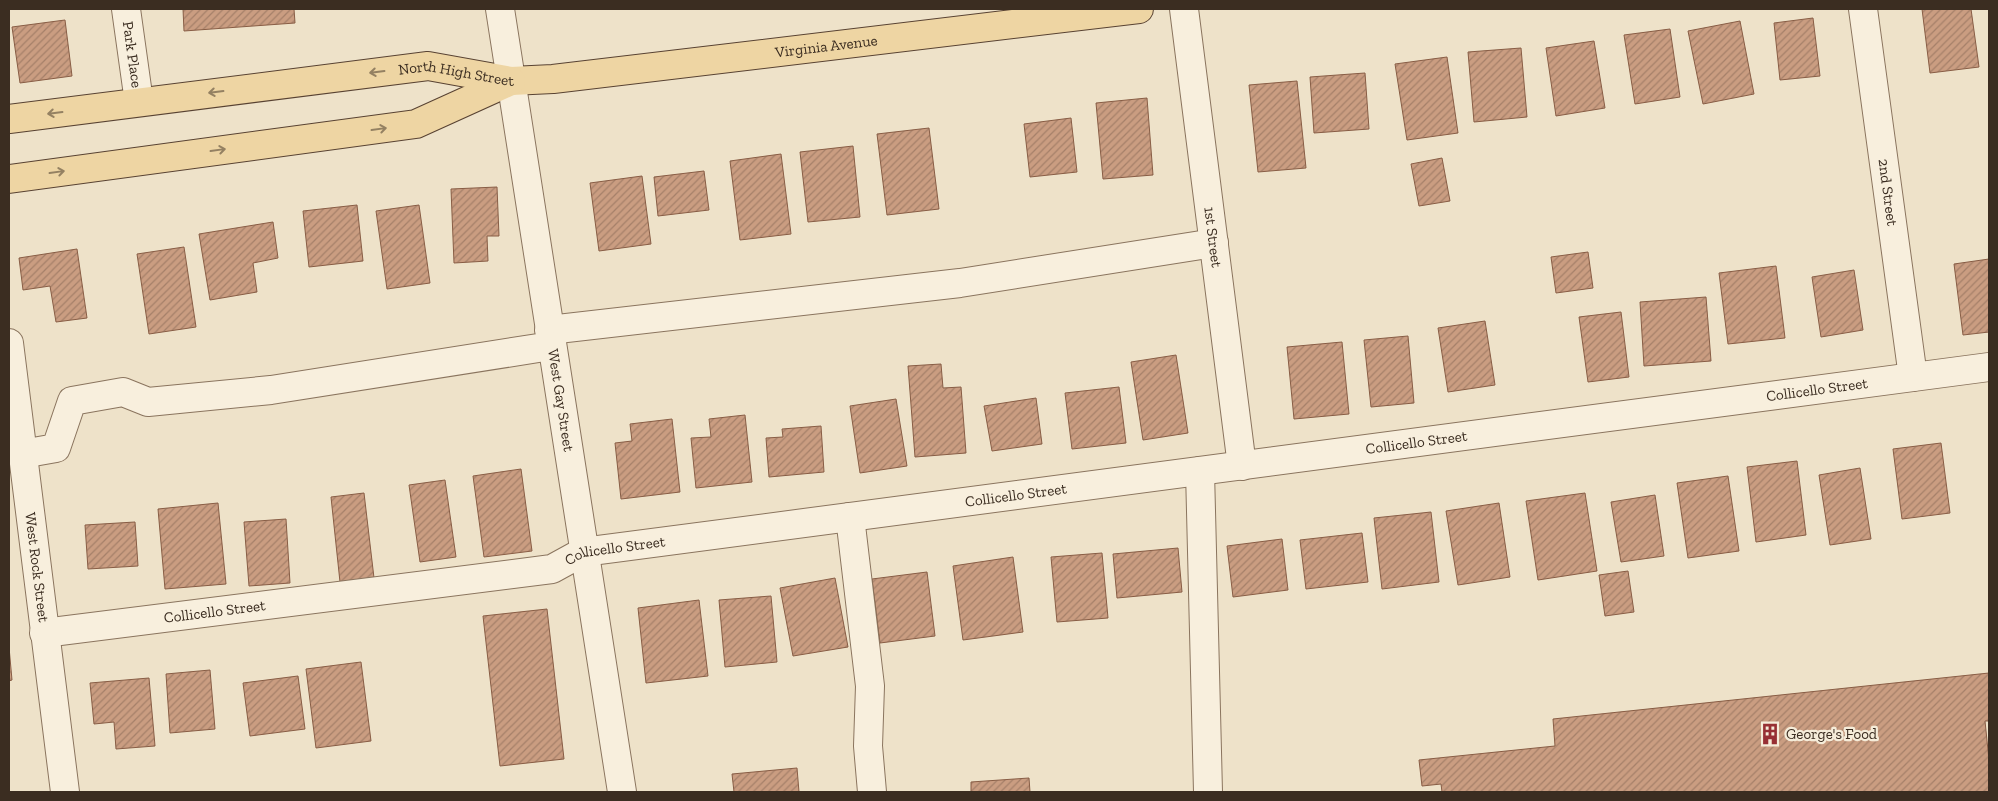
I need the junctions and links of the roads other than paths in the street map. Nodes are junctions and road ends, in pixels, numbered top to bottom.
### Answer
1 (126, 9) edge
2 (500, 9) edge
3 (1139, 9) edge
4 (1184, 9) edge
5 (1863, 9) edge
6 (512, 81) junction
7 (139, 102) junction
8 (9, 119) edge
9 (9, 179) edge
10 (1214, 243) junction
11 (550, 338) junction
12 (9, 343) edge
13 (1989, 367) edge
14 (1913, 377) junction
15 (22, 454) junction
16 (1242, 466) junction
17 (1200, 471) junction
18 (850, 517) junction
19 (583, 552) junction
20 (44, 633) junction
21 (64, 792) edge
22 (622, 792) edge
23 (872, 792) edge
24 (1208, 792) edge

1 - 7 street, Park Place
2 - 6 street, West Gay Street
3 - 6 main road, Virginia Avenue
4 - 10 street, 1st Street
5 - 14 street, 2nd Street
6 -> 7 main road, North High Street
9 -> 6 main road, North High Street
6 - 11 street, West Gay Street
7 -> 8 main road, North High Street
10 - 11 street
10 - 16 street, 1st Street
11 - 15 street
11 - 19 street, West Gay Street
12 - 15 street, West Rock Street
13 - 14 street, Collicello Street
14 - 16 street, Collicello Street
15 - 20 street, West Rock Street
16 - 17 street, Collicello Street
17 - 18 street, Collicello Street
17 - 24 street
18 - 19 street, Collicello Street
18 - 23 street
19 - 20 street, Collicello Street
19 - 22 street, West Gay Street
20 - 21 street, West Rock Street

